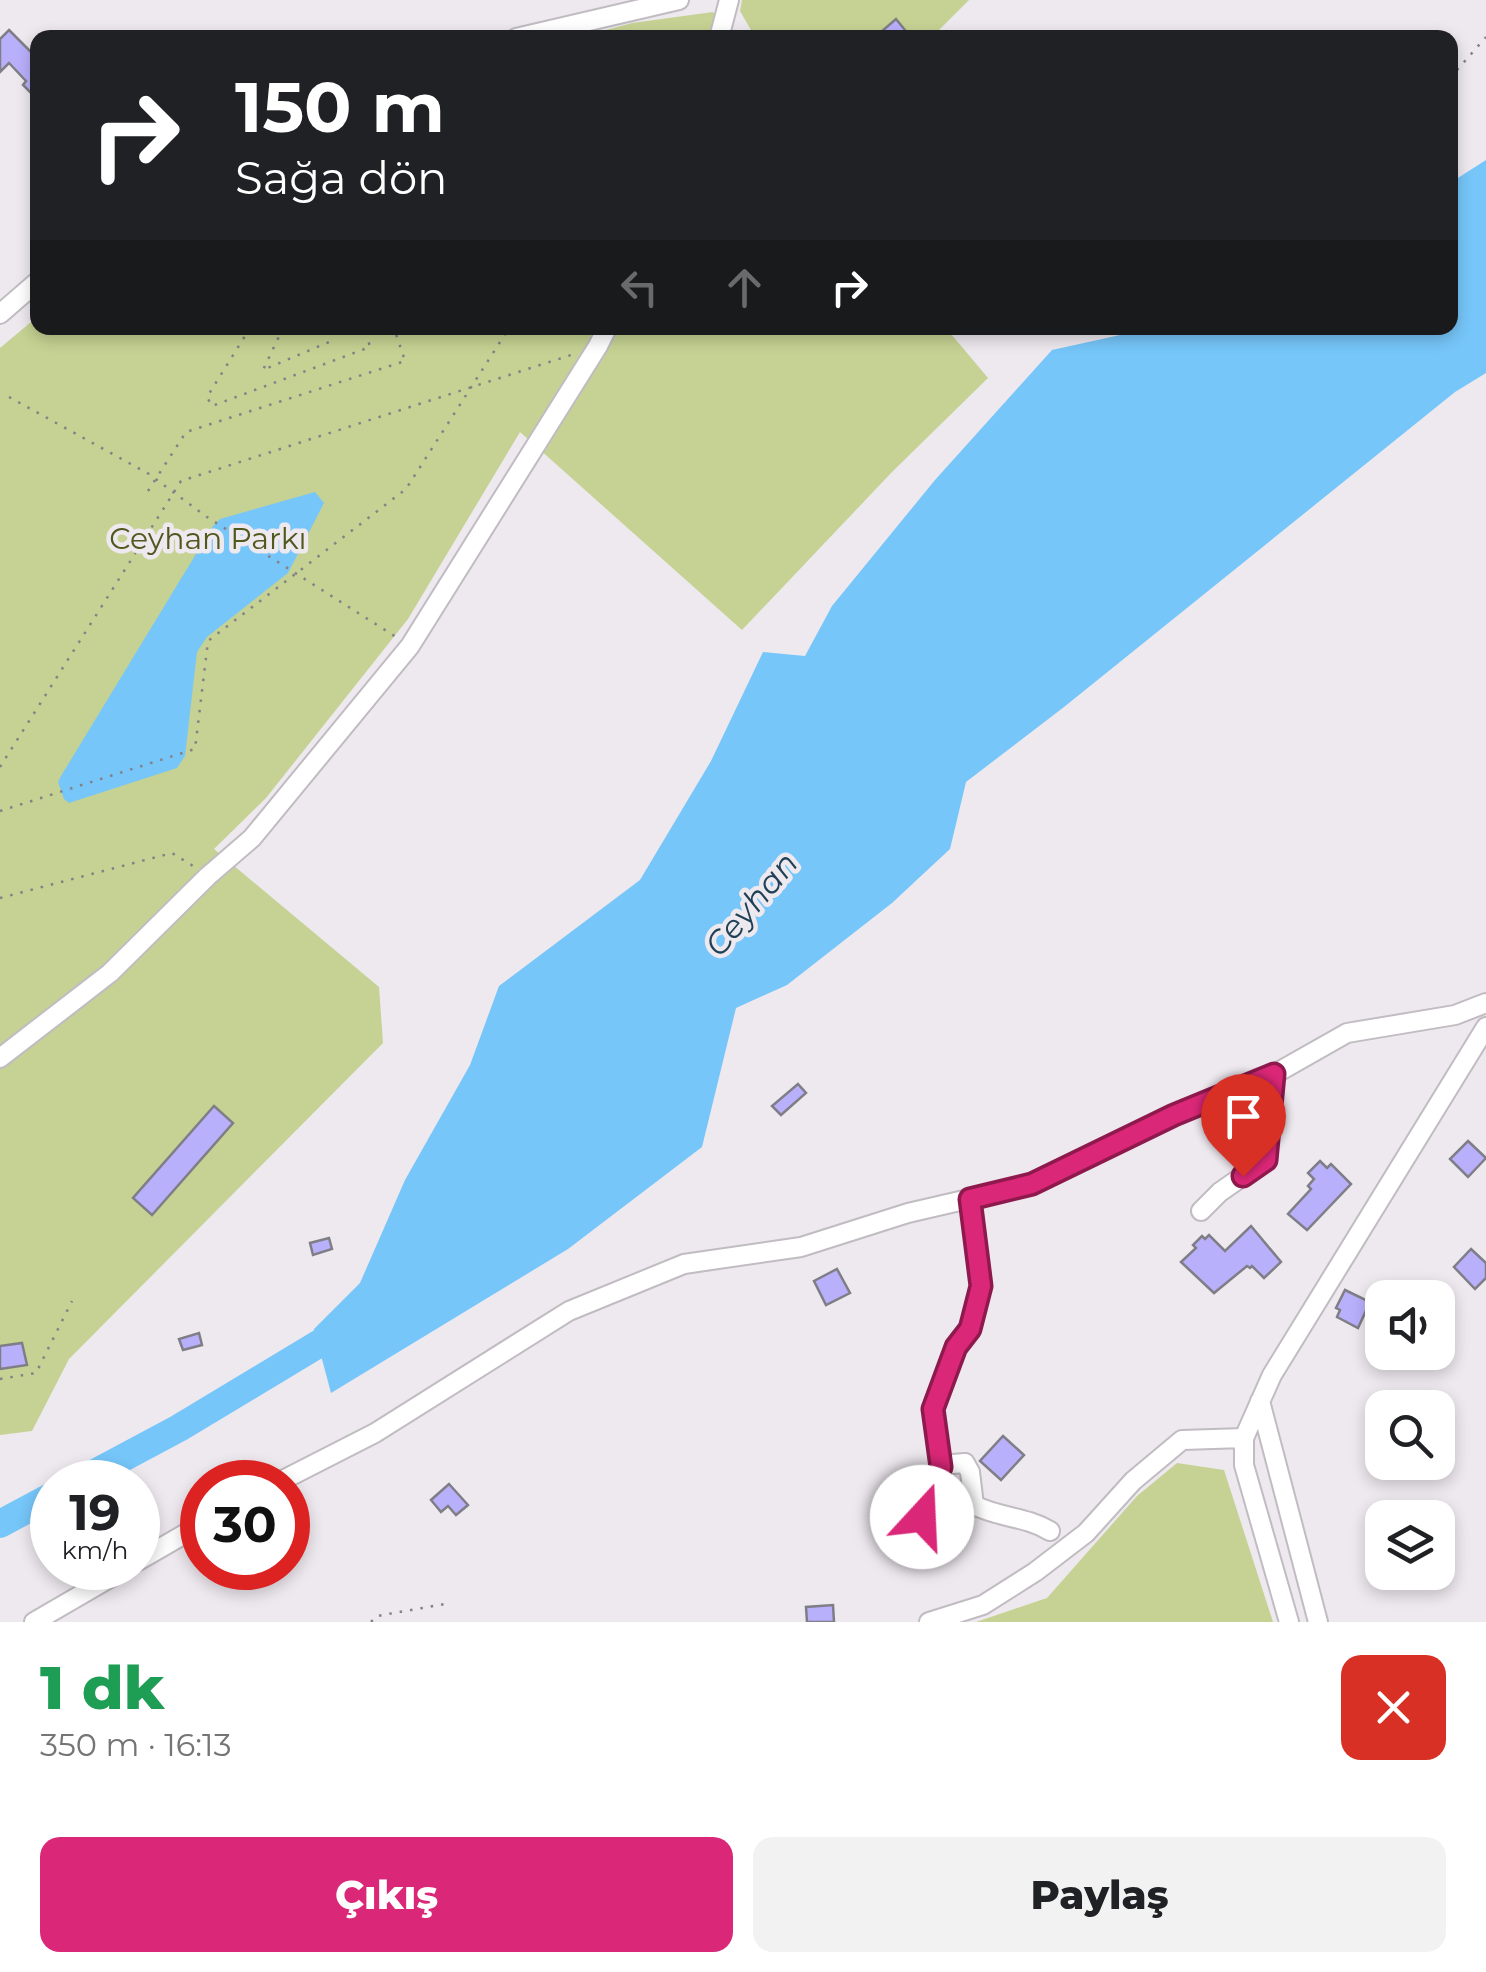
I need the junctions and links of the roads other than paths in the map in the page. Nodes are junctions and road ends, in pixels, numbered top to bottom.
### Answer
1 (679, 0) edge
2 (729, 0) edge
3 (550, 30) edge
4 (721, 30) edge
5 (30, 288) edge
6 (0, 314) edge
7 (604, 335) edge
8 (1486, 1003) edge
9 (1486, 1027) edge
10 (0, 1058) edge
11 (1274, 1074) junction
12 (970, 1199) junction
13 (1201, 1211) dead end
14 (1260, 1402) junction
15 (1244, 1438) junction
16 (940, 1465) junction
17 (310, 1466) edge
18 (922, 1517) dead end
19 (1050, 1531) dead end
20 (89, 1590) edge
21 (34, 1622) edge
22 (929, 1622) edge
23 (1289, 1622) edge
24 (1318, 1622) edge

1 - 3 street
2 - 4 street
5 - 6 street
7 - 10 street
8 - 11 street
9 - 14 street
11 - 12 street
11 - 13 street
12 - 16 street
12 - 17 street
14 - 15 street
14 - 24 street
15 - 22 street
15 - 23 street
16 - 18 street
16 - 19 street
20 - 21 street

